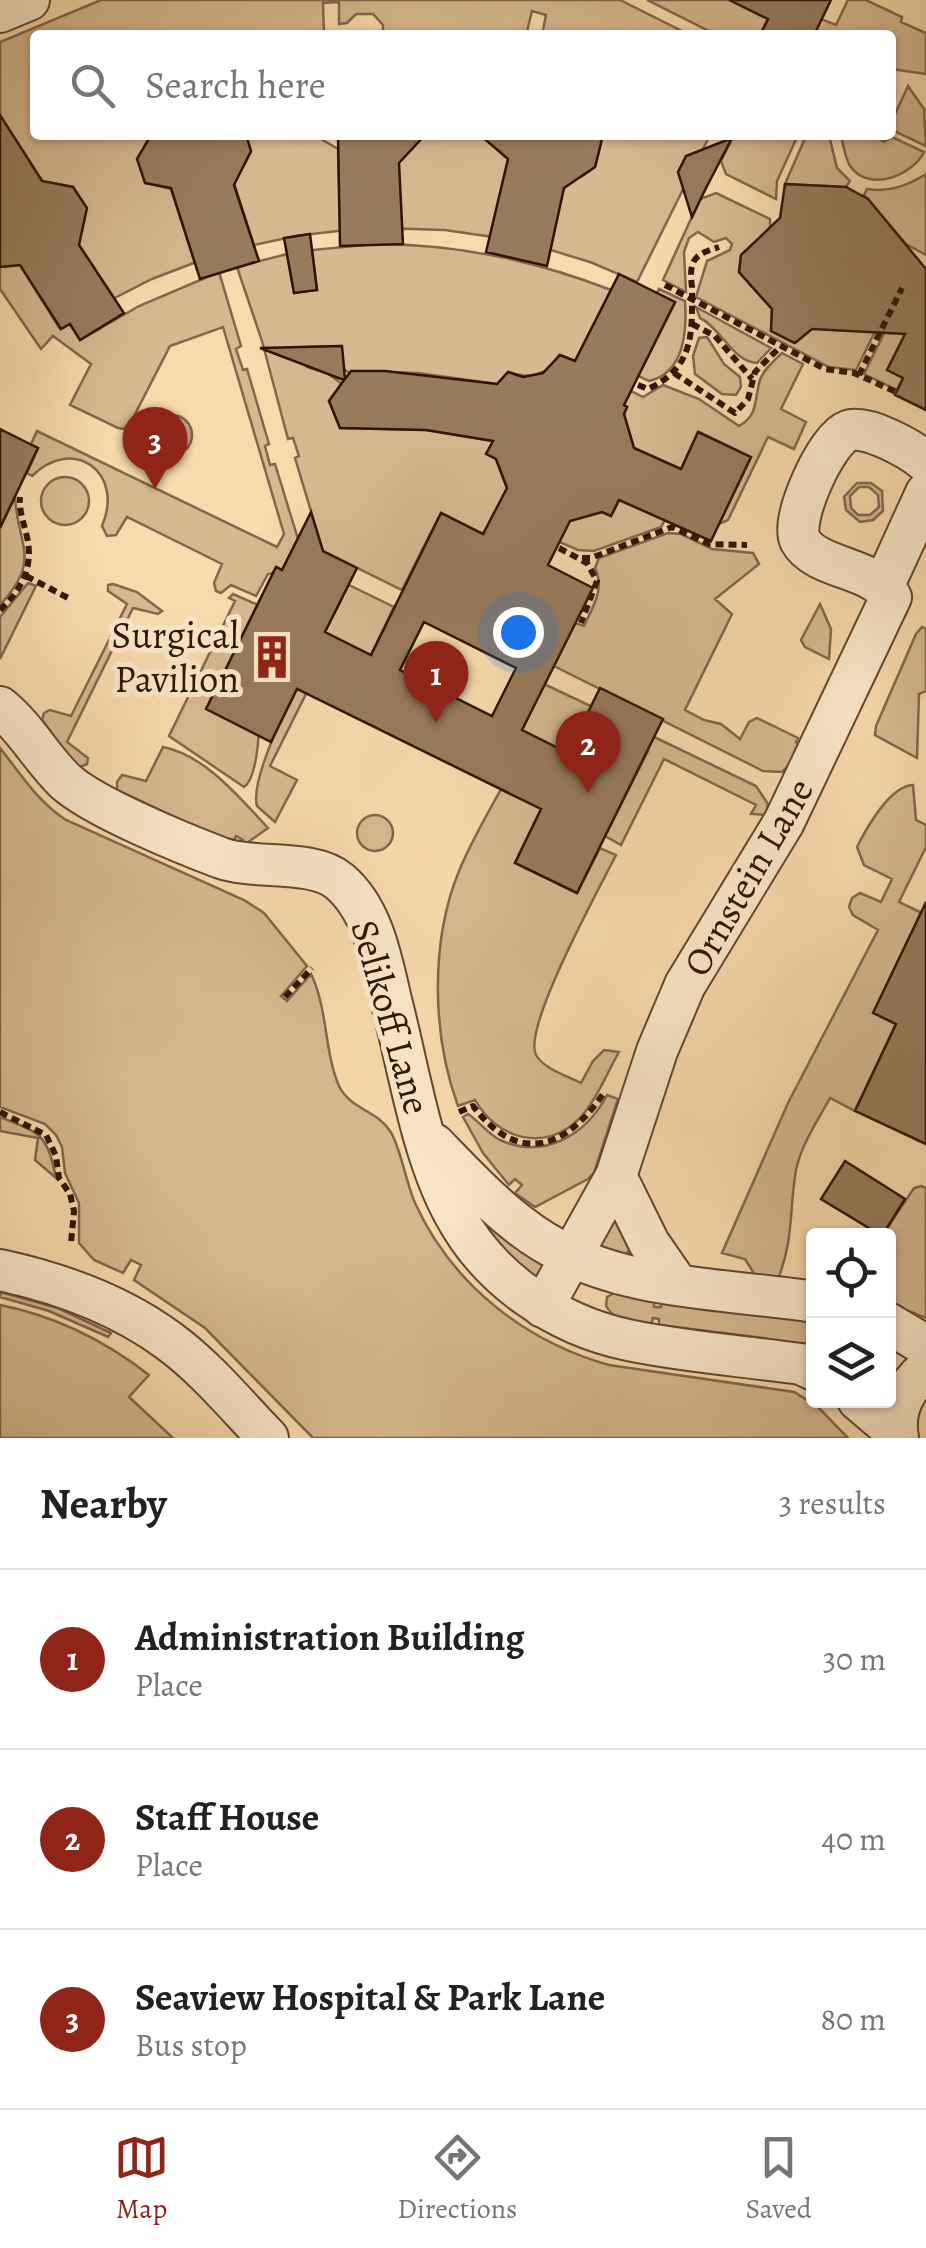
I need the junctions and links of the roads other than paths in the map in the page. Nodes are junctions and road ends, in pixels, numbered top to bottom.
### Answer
1 (28, 0) edge
2 (0, 12) edge
3 (926, 462) edge
4 (926, 494) edge
5 (884, 585) junction
6 (0, 707) edge
7 (424, 1134) junction
8 (616, 1176) junction
9 (572, 1257) junction
10 (0, 1270) edge
11 (678, 1285) junction
12 (806, 1301) edge
13 (543, 1306) junction
14 (896, 1327) edge
15 (926, 1346) edge
16 (806, 1366) edge
17 (926, 1369) edge
18 (867, 1408) edge
19 (898, 1436) edge
20 (268, 1438) edge

1 - 2 lane
3 - 5 lane
4 - 5 lane, Ornstein Lane
5 - 8 lane, Ornstein Lane
6 - 7 lane, Selikoff Lane
7 - 9 lane, Selikoff Lane
7 - 13 lane, Selikoff Lane
8 - 9 lane, Ornstein Lane
8 - 11 lane
9 - 11 lane, Selikoff Lane
9 - 13 lane, Ornstein Lane
10 - 20 lane
11 - 12 lane, Selikoff Lane
13 - 16 lane, Selikoff Lane
14 - 15 lane
17 - 19 lane
18 - 19 lane

